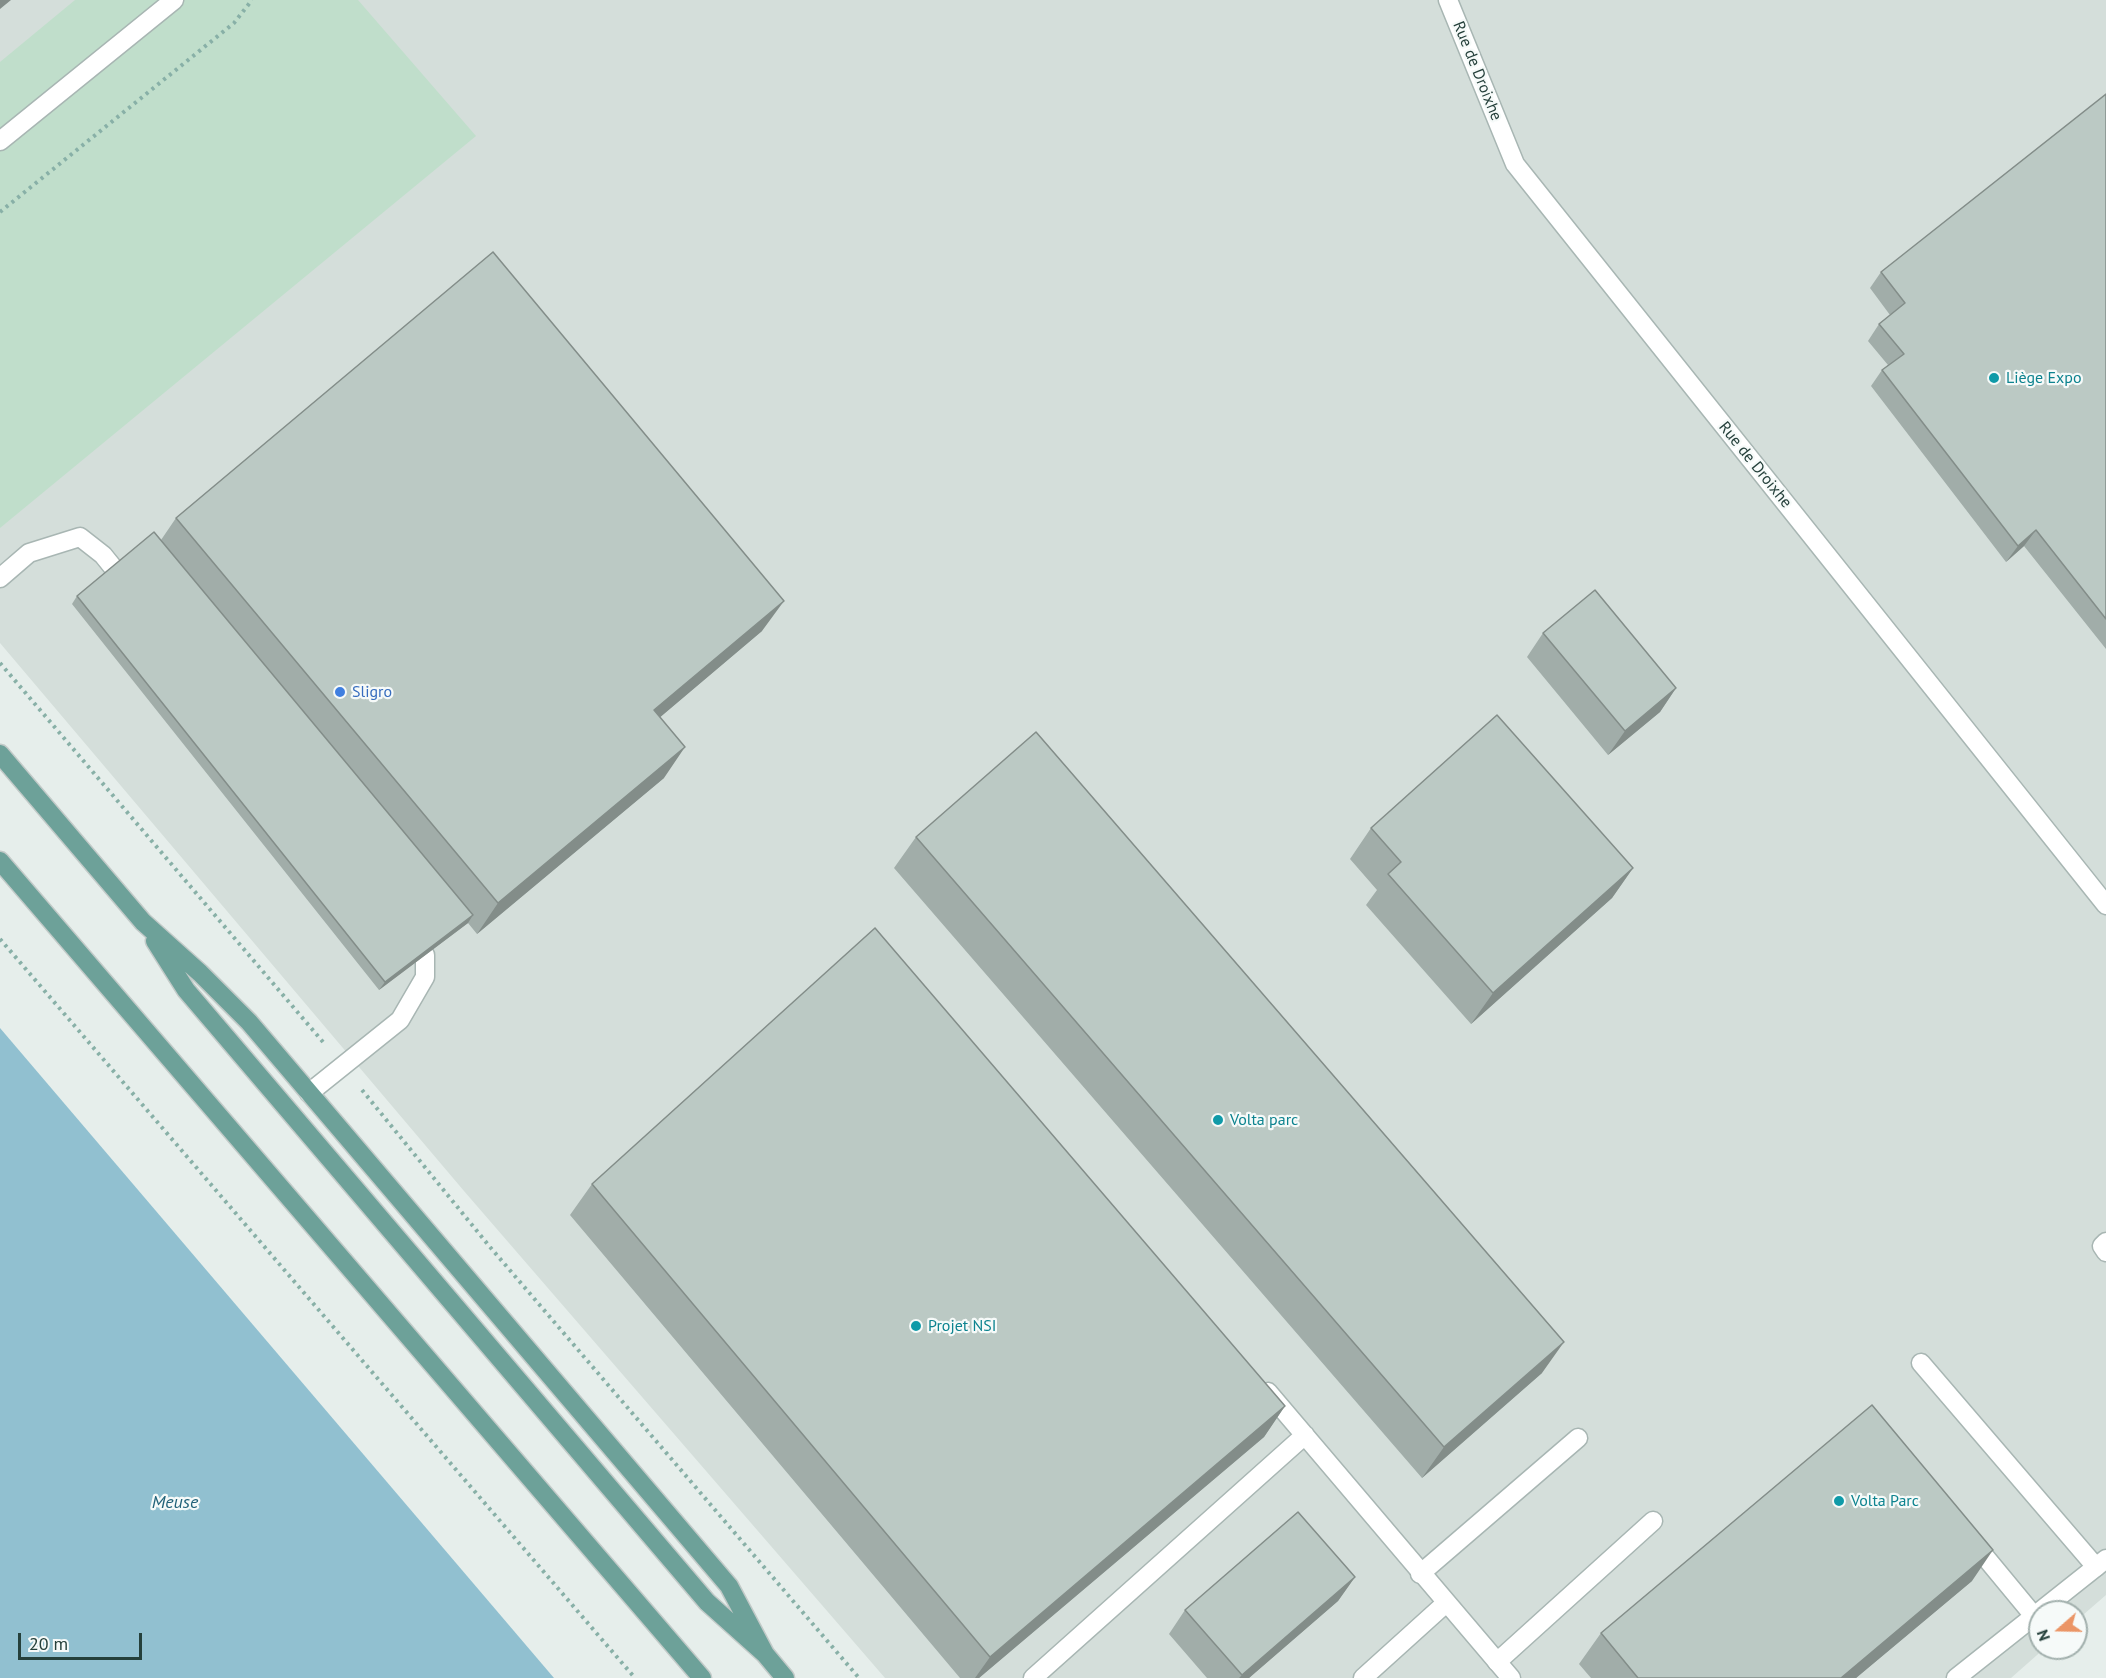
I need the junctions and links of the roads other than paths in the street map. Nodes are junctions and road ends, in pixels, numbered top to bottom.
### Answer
1 (174, 0) edge
2 (1448, 0) edge
3 (0, 141) edge
4 (0, 578) edge
5 (141, 602) edge
6 (0, 754) edge
7 (0, 861) edge
8 (2106, 905) edge
9 (143, 922) junction
10 (403, 928) edge
11 (309, 1093) junction
12 (2106, 1242) edge
13 (2106, 1251) edge
14 (1921, 1364) dead end
15 (1259, 1381) edge
16 (1305, 1435) junction
17 (1578, 1438) dead end
18 (1653, 1521) dead end
19 (1959, 1525) edge
20 (2101, 1563) edge
21 (1420, 1574) junction
22 (2054, 1600) edge
23 (1446, 1603) junction
24 (2028, 1609) edge
25 (2028, 1621) edge
26 (765, 1654) junction
27 (1497, 1662) junction
28 (702, 1678) edge
29 (785, 1678) edge
30 (1033, 1678) edge
31 (1363, 1678) edge
32 (1510, 1678) edge
33 (1956, 1678) edge

1 - 3 street
2 - 8 street, Rue de Droixhe
4 - 5 street
6 - 9 main road
7 - 28 main road
9 - 11 main road
9 - 26 main road
10 - 11 street
11 - 26 main road
12 - 13 street
14 - 20 street
15 - 16 street
16 - 21 street
16 - 30 street
17 - 21 street
18 - 27 street
19 - 24 street
20 - 22 street
21 - 23 street
23 - 27 street
23 - 31 street
25 - 33 street
26 - 29 main road
27 - 32 street

